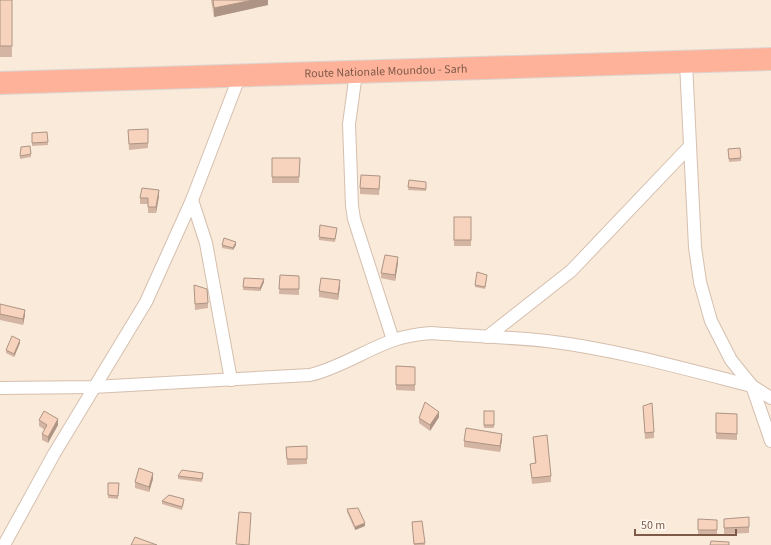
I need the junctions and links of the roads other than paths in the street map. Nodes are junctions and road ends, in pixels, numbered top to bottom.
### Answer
1 (771, 59) edge
2 (686, 63) junction
3 (356, 73) junction
4 (240, 75) junction
5 (0, 83) edge
6 (690, 146) junction
7 (192, 200) junction
8 (487, 337) junction
9 (393, 340) junction
10 (231, 380) junction
11 (752, 386) junction
12 (93, 387) junction
13 (0, 388) edge
14 (771, 398) edge
15 (771, 440) edge
16 (4, 545) edge

1 - 2 highway, Route Nationale Moundou - Sarh
2 - 3 highway, Route Nationale Moundou - Sarh
2 - 6 street
3 - 4 highway, Route Nationale Moundou - Sarh
3 - 9 street
4 - 5 highway, Route Nationale Moundou - Sarh
4 - 7 street
6 - 8 street
6 - 11 street
7 - 10 street
7 - 12 street
8 - 9 street
8 - 11 street
9 - 10 street
10 - 12 street
11 - 14 street
11 - 15 street
12 - 13 street
12 - 16 street

